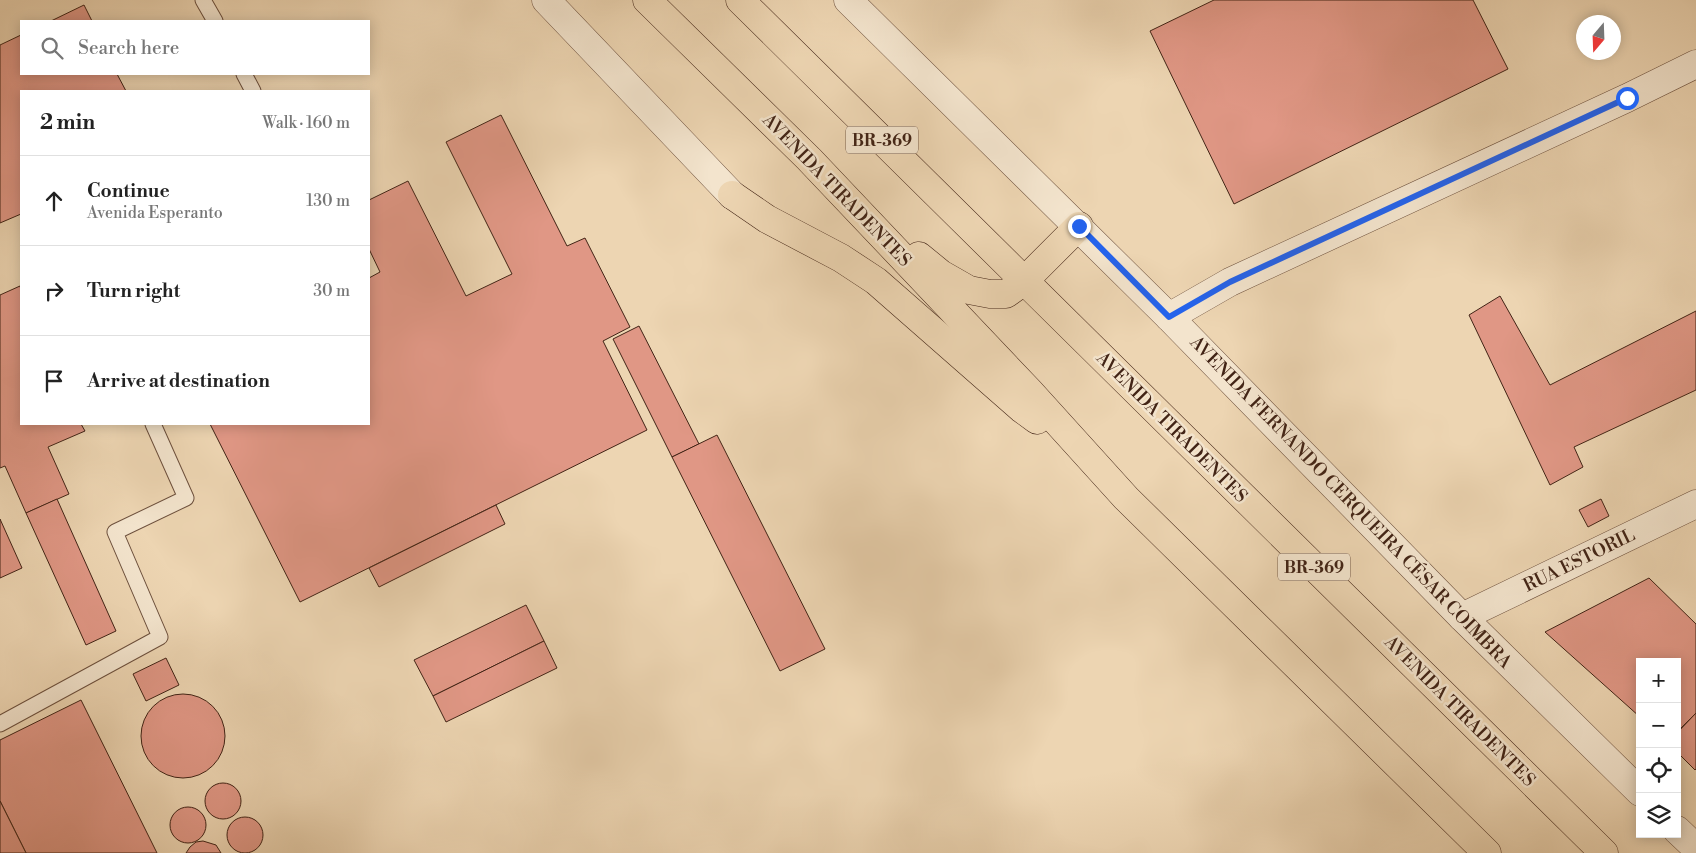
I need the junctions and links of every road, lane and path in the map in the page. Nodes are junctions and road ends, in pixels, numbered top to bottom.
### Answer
1 (203, 0) edge
2 (546, 0) edge
3 (647, 0) edge
4 (740, 0) edge
5 (848, 0) edge
6 (214, 20) edge
7 (1696, 64) edge
8 (245, 75) edge
9 (252, 90) edge
10 (809, 159) junction
11 (732, 195) joint
12 (1079, 226) junction
13 (1024, 281) junction
14 (1169, 317) junction
15 (153, 425) edge
16 (1093, 462) junction
17 (1696, 504) edge
18 (1462, 617) junction
19 (0, 724) edge
20 (1636, 788) edge
21 (1681, 834) edge
22 (1696, 848) edge
23 (1487, 853) edge
24 (1604, 853) edge

1 - 6 lane
2 - 11 street
3 - 10 highway, AVENIDA TIRADENTES
4 - 13 highway, AVENIDA TIRADENTES / BR-369
5 - 12 street, AVENIDA FERNANDO CERQUEIRA CÉSAR COIMBRA
7 - 14 street
8 - 9 lane
10 - 13 highway
10 - 16 highway, AVENIDA TIRADENTES
11 - 16 highway
12 - 13 highway
12 - 14 street, AVENIDA FERNANDO CERQUEIRA CÉSAR COIMBRA
13 - 24 highway, AVENIDA TIRADENTES / BR-369
14 - 18 street, AVENIDA FERNANDO CERQUEIRA CÉSAR COIMBRA
15 - 19 lane
16 - 23 highway, AVENIDA TIRADENTES
17 - 18 street, RUA ESTORIL
18 - 20 street, AVENIDA FERNANDO CERQUEIRA CÉSAR COIMBRA
21 - 22 street

